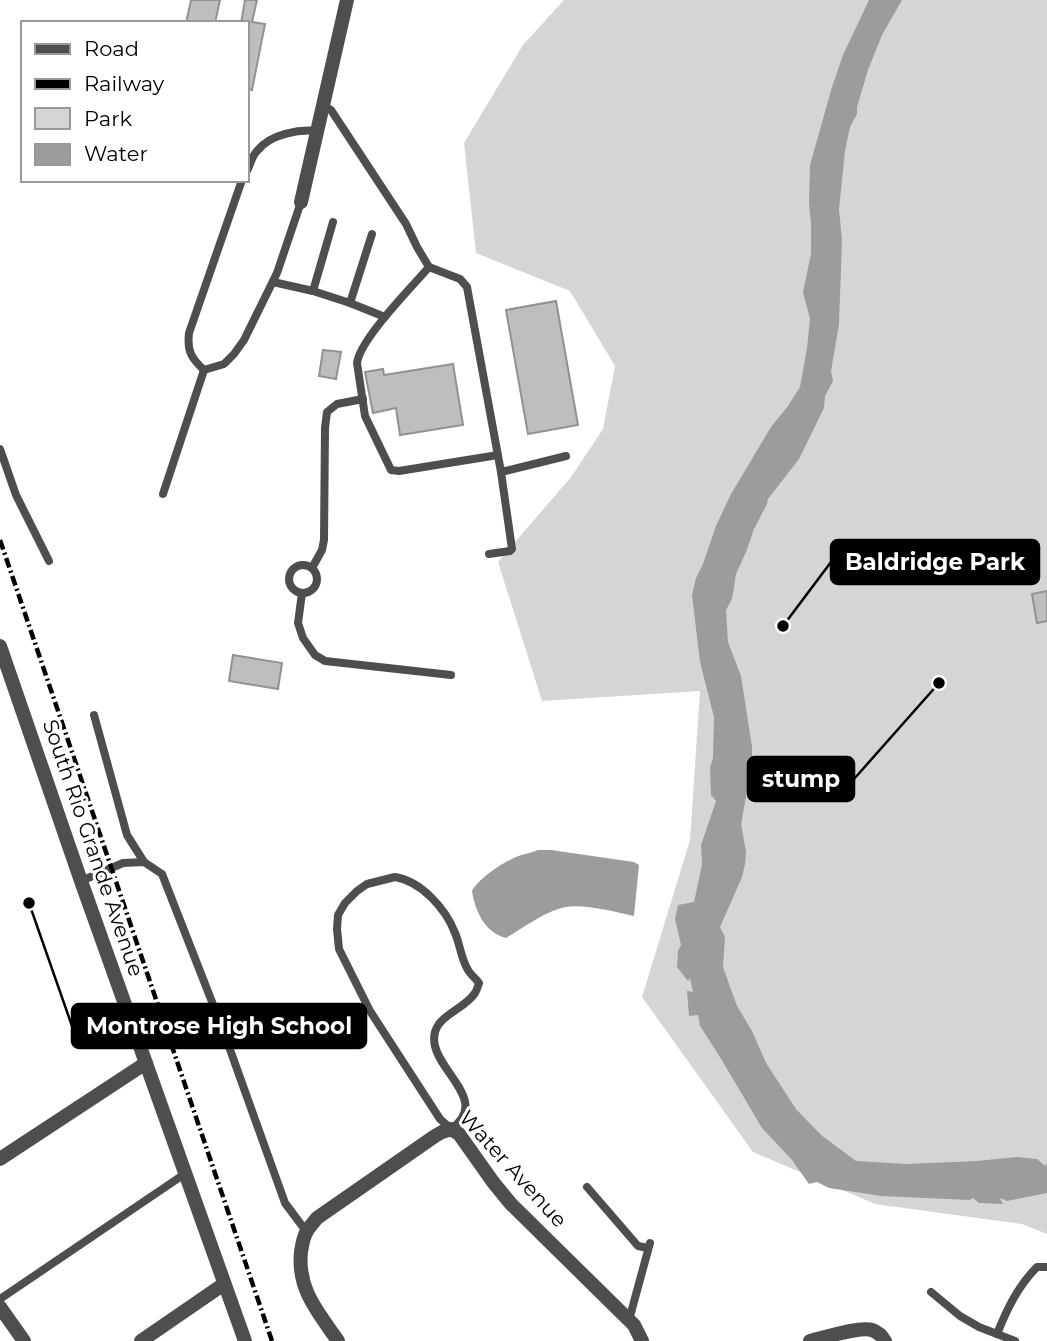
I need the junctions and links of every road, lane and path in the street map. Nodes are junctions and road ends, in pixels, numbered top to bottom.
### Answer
1 (347, 0) edge
2 (324, 106) junction
3 (318, 131) junction
4 (248, 169) edge
5 (241, 182) edge
6 (301, 202) joint
7 (333, 222) dead end
8 (372, 234) dead end
9 (429, 267) junction
10 (273, 282) junction
11 (313, 291) junction
12 (350, 303) junction
13 (385, 317) junction
14 (204, 370) junction
15 (363, 399) junction
16 (0, 449) edge
17 (498, 455) junction
18 (566, 456) dead end
19 (501, 472) junction
20 (163, 494) dead end
21 (489, 554) dead end
22 (49, 561) dead end
23 (312, 568) junction
24 (302, 593) junction
25 (0, 646) edge
26 (451, 675) dead end
27 (94, 715) dead end
28 (144, 862) junction
29 (81, 881) junction
30 (146, 1063) junction
31 (451, 1129) junction
32 (0, 1159) edge
33 (186, 1173) junction
34 (587, 1187) dead end
35 (306, 1231) junction
36 (1047, 1267) edge
37 (224, 1284) junction
38 (931, 1292) dead end
39 (0, 1299) edge
40 (0, 1307) edge
41 (629, 1320) junction
42 (997, 1334) junction
43 (24, 1341) edge
44 (141, 1341) edge
45 (245, 1341) edge
46 (338, 1341) edge
47 (642, 1341) edge
48 (810, 1341) edge
49 (885, 1341) edge
50 (1015, 1341) edge

1 - 2 street
2 - 3 street
2 - 9 lane
3 - 4 lane
3 - 6 street
5 - 14 lane
6 - 10 lane
7 - 11 lane
8 - 12 lane
9 - 13 lane
9 - 17 lane
10 - 11 lane
10 - 14 lane
11 - 12 lane
12 - 13 lane
13 - 15 lane
14 - 20 lane
15 - 17 lane
15 - 23 lane
16 - 22 lane
17 - 19 lane
18 - 19 lane
19 - 21 lane
23 - 24 lane
23 - 24 lane
24 - 26 lane
25 - 29 street, South Rio Grande Avenue
27 - 28 lane
28 - 29 lane
28 - 35 lane
29 - 30 street, South Rio Grande Avenue
30 - 32 street
30 - 33 street, South Rio Grande Avenue
31 - 31 lane, Water Avenue
31 - 35 street
31 - 41 street, Water Avenue
33 - 37 street, South Rio Grande Avenue
33 - 39 lane
34 - 41 lane
35 - 46 street
36 - 42 lane
37 - 44 street
37 - 45 street, South Rio Grande Avenue
38 - 42 lane
40 - 43 street
41 - 47 street, Water Avenue
42 - 50 lane
48 - 49 street

